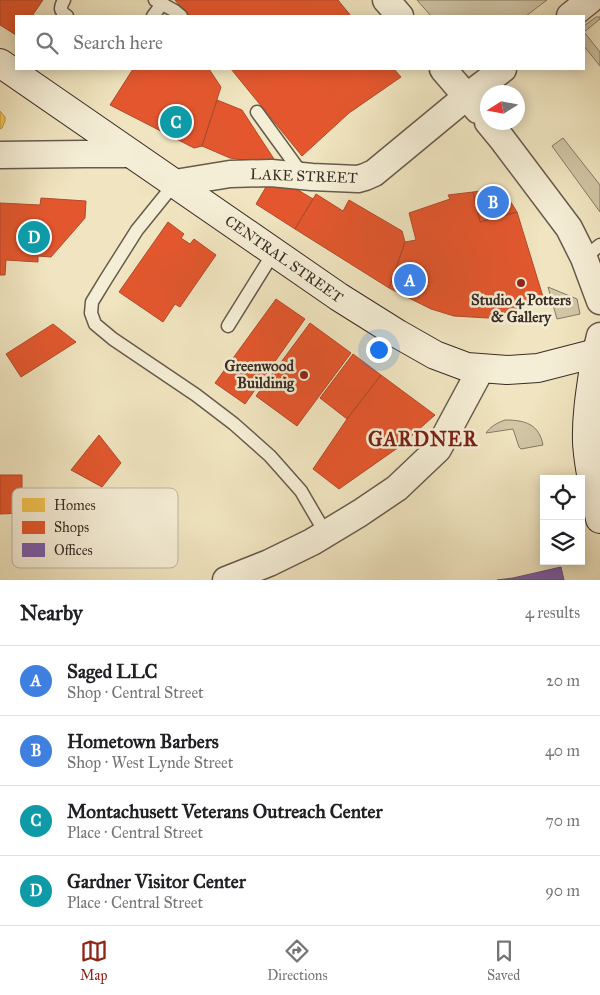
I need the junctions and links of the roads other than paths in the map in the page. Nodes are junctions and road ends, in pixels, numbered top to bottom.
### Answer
1 (64, 0) edge
2 (386, 0) edge
3 (590, 0) edge
4 (158, 2) edge
5 (65, 15) edge
6 (153, 15) edge
7 (180, 15) edge
8 (399, 15) edge
9 (571, 15) edge
10 (0, 63) edge
11 (444, 70) edge
12 (502, 70) edge
13 (466, 97) junction
14 (257, 112) dead end
15 (480, 113) edge
16 (495, 130) edge
17 (132, 154) junction
18 (0, 155) edge
19 (304, 176) junction
20 (175, 183) junction
21 (274, 252) junction
22 (592, 252) edge
23 (600, 301) edge
24 (228, 326) dead end
25 (599, 348) edge
26 (481, 369) junction
27 (600, 519) edge
28 (326, 534) junction
29 (226, 580) edge

1 - 5 lane
2 - 8 street
3 - 9 street
4 - 6 lane
4 - 7 lane
10 - 17 main road, CENTRAL STREET
11 - 13 street
12 - 13 street, LAKE STREET
13 - 15 street
13 - 19 street, LAKE STREET
14 - 19 lane
16 - 22 street
17 - 18 street
17 - 20 main road, CENTRAL STREET
19 - 20 street, LAKE STREET
20 - 21 main road, CENTRAL STREET
20 - 28 lane
21 - 24 lane
21 - 26 main road, CENTRAL STREET
22 - 23 street
25 - 26 main road, CENTRAL STREET
25 - 27 main road
26 - 28 street
28 - 29 street

